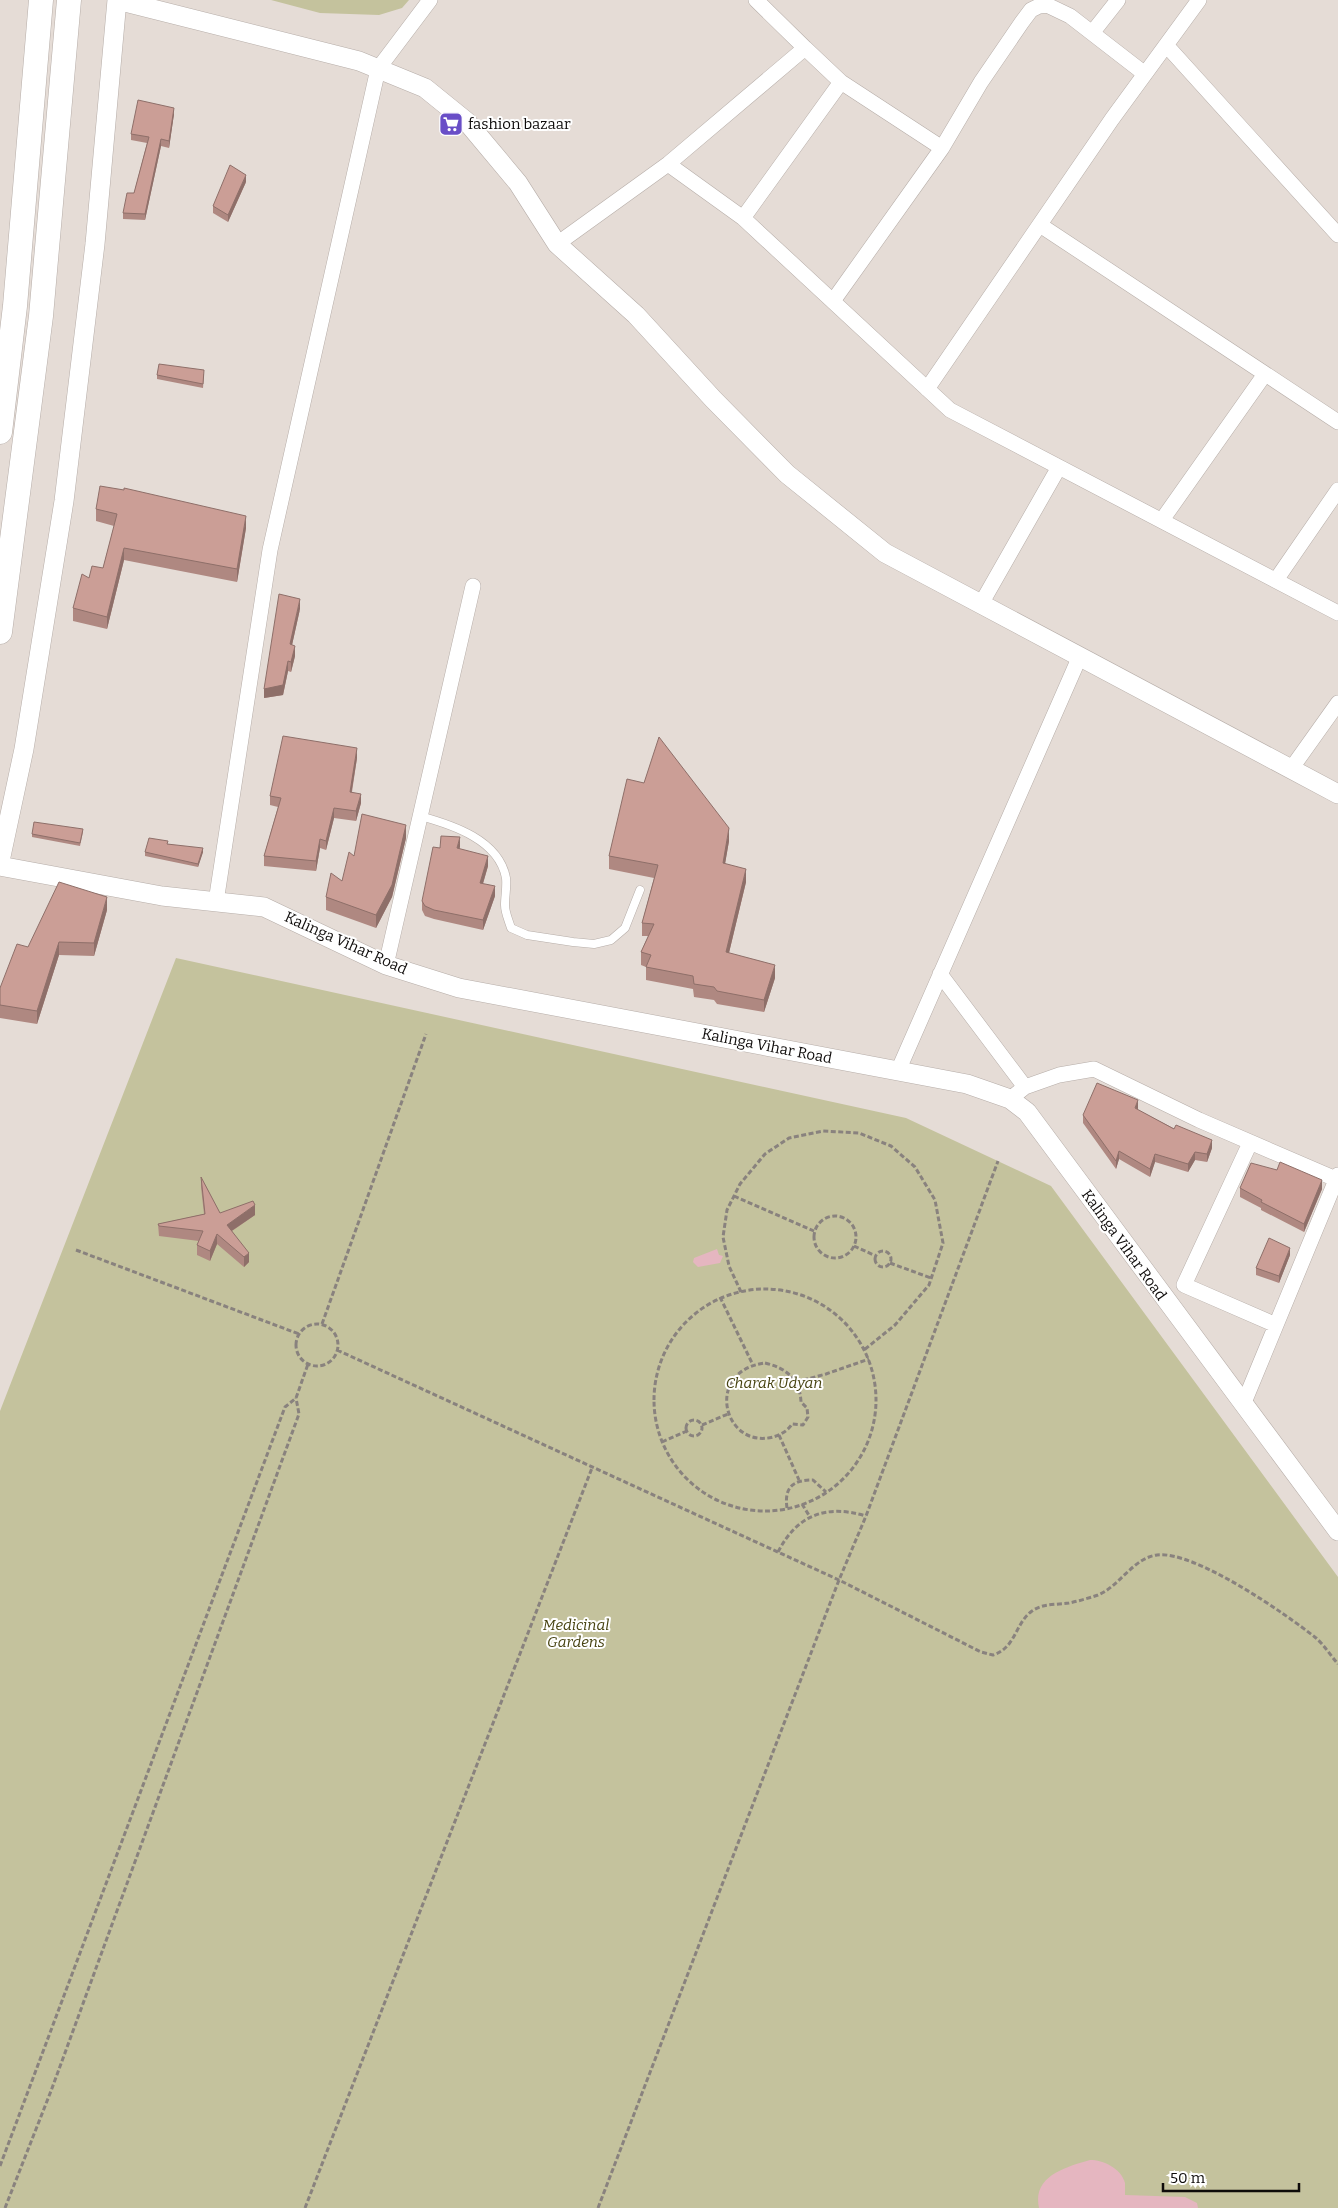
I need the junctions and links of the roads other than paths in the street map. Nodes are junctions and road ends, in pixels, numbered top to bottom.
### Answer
1 (41, 0) edge
2 (70, 0) edge
3 (117, 0) edge
4 (430, 0) edge
5 (756, 0) edge
6 (1118, 0) edge
7 (1199, 0) edge
8 (1092, 33) junction
9 (1167, 46) junction
10 (805, 48) junction
11 (378, 69) junction
12 (1145, 74) junction
13 (841, 82) junction
14 (942, 148) junction
15 (668, 164) junction
16 (744, 218) junction
17 (1040, 225) junction
18 (1338, 235) edge
19 (557, 244) junction
20 (833, 301) junction
21 (1265, 374) junction
22 (927, 389) junction
23 (1338, 422) edge
24 (0, 432) edge
25 (1059, 466) junction
26 (1338, 490) edge
27 (1162, 520) junction
28 (1276, 580) junction
29 (473, 586) dead end
30 (981, 604) junction
31 (1338, 613) edge
32 (0, 632) edge
33 (1080, 656) junction
34 (1338, 703) edge
35 (1291, 769) junction
36 (1338, 794) edge
37 (420, 816) junction
38 (0, 861) edge
39 (0, 866) edge
40 (640, 890) dead end
41 (216, 902) junction
42 (386, 964) junction
43 (940, 974) junction
44 (898, 1071) junction
45 (1025, 1087) junction
46 (1010, 1099) junction
47 (1250, 1143) junction
48 (1337, 1178) edge
49 (1276, 1325) junction
50 (1243, 1405) junction
51 (1338, 1531) edge

1 - 24 highway
2 - 32 highway
3 - 11 street
3 - 38 street
4 - 11 street
5 - 10 street
6 - 8 street
7 - 9 street
8 - 12 street
8 - 14 street
9 - 12 street
9 - 18 street
10 - 13 street
10 - 15 street
11 - 19 street
11 - 41 street
12 - 17 street
13 - 14 street
13 - 16 street
14 - 20 street
15 - 16 street
15 - 19 street
16 - 20 street
17 - 21 street
17 - 22 street
19 - 30 street
20 - 22 street
21 - 23 street
21 - 27 street
22 - 25 street
25 - 27 street
25 - 30 street
26 - 28 street
27 - 28 street
28 - 31 street
29 - 37 street
30 - 33 street
33 - 35 street
33 - 43 street
34 - 35 street
35 - 36 street
37 - 40 lane
37 - 42 street
39 - 41 street, Kalinga Vihar Road
41 - 42 street, Kalinga Vihar Road
42 - 44 street, Kalinga Vihar Road
43 - 44 street
43 - 45 street
44 - 46 street, Kalinga Vihar Road
45 - 46 street
45 - 47 street
46 - 50 street, Kalinga Vihar Road
47 - 48 street
47 - 49 street
48 - 49 street
49 - 50 street
50 - 51 street, Kalinga Vihar Road

